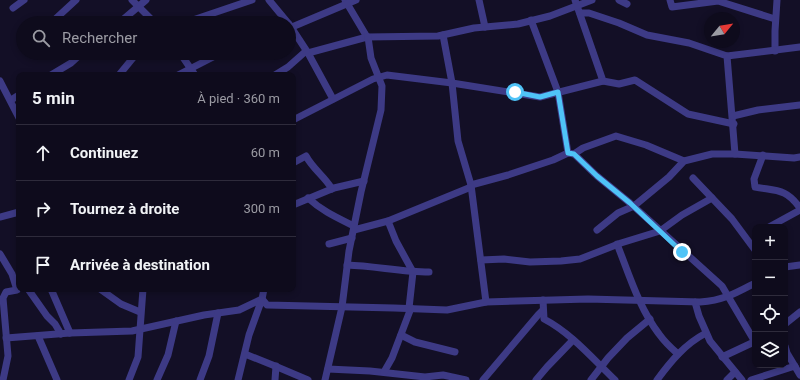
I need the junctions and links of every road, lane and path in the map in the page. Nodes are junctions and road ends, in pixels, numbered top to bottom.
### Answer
1 (24, 0) edge
2 (76, 0) edge
3 (132, 0) edge
4 (146, 0) edge
5 (252, 0) edge
6 (269, 0) edge
7 (356, 0) edge
8 (479, 0) edge
9 (592, 0) edge
10 (619, 0) edge
11 (670, 0) edge
12 (777, 0) edge
13 (346, 2) edge
14 (627, 4) dead end
15 (577, 6) edge
16 (138, 7) junction
17 (14, 8) dead end
18 (59, 16) edge
19 (127, 16) edge
20 (148, 16) edge
21 (205, 16) edge
22 (282, 16) edge
23 (775, 19) junction
24 (531, 20) junction
25 (296, 22) edge
26 (485, 27) junction
27 (443, 35) junction
28 (296, 36) edge
29 (367, 37) junction
30 (800, 47) edge
31 (775, 51) junction
32 (307, 52) junction
33 (727, 56) junction
34 (74, 60) edge
35 (131, 60) edge
36 (185, 60) edge
37 (207, 60) edge
38 (191, 68) junction
39 (56, 72) edge
40 (121, 72) edge
41 (184, 72) edge
42 (194, 72) edge
43 (280, 72) edge
44 (379, 78) junction
45 (0, 81) edge
46 (604, 81) junction
47 (452, 83) junction
48 (558, 92) junction
49 (16, 97) edge
50 (334, 99) junction
51 (11, 100) junction
52 (800, 105) edge
53 (16, 111) edge
54 (733, 116) junction
55 (296, 118) edge
56 (734, 124) junction
57 (571, 153) junction
58 (735, 154) junction
59 (763, 155) junction
60 (800, 157) edge
61 (296, 161) edge
62 (684, 161) junction
63 (692, 178) dead end
64 (364, 181) junction
65 (471, 186) junction
66 (332, 189) junction
67 (308, 198) junction
68 (712, 198) junction
69 (296, 204) edge
70 (634, 206) junction
71 (800, 210) edge
72 (16, 213) edge
73 (0, 217) edge
74 (388, 221) junction
75 (774, 224) edge
76 (354, 228) junction
77 (597, 230) dead end
78 (660, 231) junction
79 (352, 238) junction
80 (752, 239) edge
81 (329, 244) dead end
82 (617, 244) junction
83 (0, 254) edge
84 (481, 260) junction
85 (800, 265) edge
86 (347, 266) junction
87 (788, 267) edge
88 (413, 272) junction
89 (429, 272) dead end
90 (16, 283) edge
91 (752, 284) edge
92 (16, 290) edge
93 (30, 292) edge
94 (52, 292) edge
95 (104, 292) edge
96 (143, 292) edge
97 (263, 292) edge
98 (729, 296) junction
99 (262, 299) junction
100 (543, 300) junction
101 (640, 300) junction
102 (486, 302) junction
103 (695, 302) junction
104 (342, 307) junction
105 (410, 308) junction
106 (543, 310) junction
107 (140, 312) junction
108 (800, 312) edge
109 (218, 313) junction
110 (650, 319) junction
111 (176, 321) junction
112 (788, 322) edge
113 (140, 330) junction
114 (70, 333) junction
115 (706, 333) junction
116 (60, 334) junction
117 (401, 335) junction
118 (38, 336) junction
119 (752, 336) edge
120 (6, 338) junction
121 (573, 340) junction
122 (752, 343) edge
123 (455, 352) dead end
124 (245, 354) junction
125 (678, 354) junction
126 (788, 355) edge
127 (722, 357) junction
128 (276, 366) junction
129 (794, 366) junction
130 (601, 367) junction
131 (328, 368) junction
132 (384, 372) junction
133 (735, 372) junction
134 (800, 375) edge
135 (3, 380) edge
136 (57, 380) edge
137 (129, 380) edge
138 (157, 380) edge
139 (200, 380) edge
140 (238, 380) edge
141 (275, 380) edge
142 (308, 380) edge
143 (325, 380) edge
144 (466, 380) edge
145 (483, 380) edge
146 (536, 380) edge
147 (591, 380) edge
148 (615, 380) edge
149 (657, 380) edge
150 (727, 380) edge
151 (742, 380) edge
152 (751, 380) edge

1 - 17 street
2 - 18 street
3 - 16 street
4 - 16 street
5 - 21 street
6 - 22 street
7 - 13 street
8 - 26 street
9 - 15 street
10 - 14 street
11 - 23 street
12 - 23 street
13 - 25 street
13 - 29 street
15 - 24 street
15 - 33 street
15 - 46 street
16 - 19 street
16 - 20 street
23 - 31 street
24 - 26 street
24 - 48 street
26 - 27 street
27 - 29 street
27 - 47 street
28 - 32 street
29 - 32 street
29 - 44 street
30 - 31 street
31 - 33 street
32 - 43 street
32 - 50 street
33 - 54 street
34 - 39 street
35 - 40 street
36 - 38 street
37 - 38 street
38 - 41 street
38 - 42 street
44 - 47 street
44 - 50 street
44 - 64 street
45 - 51 street
46 - 48 street
46 - 56 street
47 - 48 street
47 - 65 street
48 - 57 street
49 - 51 street
50 - 55 street
51 - 53 street
52 - 54 street
54 - 56 street
56 - 58 street
57 - 62 street
57 - 65 street
57 - 70 street
58 - 59 street
58 - 62 street
59 - 60 street
59 - 71 street
61 - 66 street
62 - 70 street
63 - 68 street
64 - 66 street
64 - 76 street
65 - 74 street
65 - 84 street
66 - 67 street
67 - 69 street
67 - 76 street
68 - 78 street
68 - 80 street
70 - 77 street
70 - 78 street
71 - 75 street
72 - 73 street
74 - 76 street
74 - 88 street
76 - 79 street
78 - 82 street
78 - 98 street
79 - 81 street
79 - 86 street
82 - 84 street
82 - 101 street
83 - 90 street
84 - 102 street
85 - 87 street
86 - 88 street
86 - 104 street
88 - 89 street
88 - 105 street
91 - 98 street
92 - 120 street
93 - 116 street
94 - 114 street
95 - 107 street
96 - 107 street
97 - 99 street
98 - 103 street
98 - 119 street
99 - 104 street
99 - 109 street
99 - 124 street
100 - 101 street
100 - 102 street
100 - 106 street
101 - 103 street
101 - 110 street
102 - 105 street
103 - 115 street
104 - 105 street
104 - 131 street
105 - 117 street
106 - 121 street
106 - 145 street
107 - 113 street
108 - 112 street
109 - 111 street
109 - 139 street
110 - 125 street
110 - 130 street
111 - 113 street
111 - 138 street
113 - 114 street
113 - 137 street
114 - 116 street
115 - 125 street
115 - 127 street
116 - 118 street
117 - 123 street
117 - 132 street
118 - 120 street
118 - 136 street
120 - 135 street
121 - 130 street
121 - 146 street
122 - 127 street
124 - 128 street
124 - 140 street
125 - 149 street
126 - 129 street
127 - 133 street
128 - 141 street
128 - 142 street
129 - 134 street
129 - 152 street
130 - 147 street
130 - 148 street
131 - 132 street
131 - 143 street
132 - 144 street
133 - 150 street
133 - 151 street

